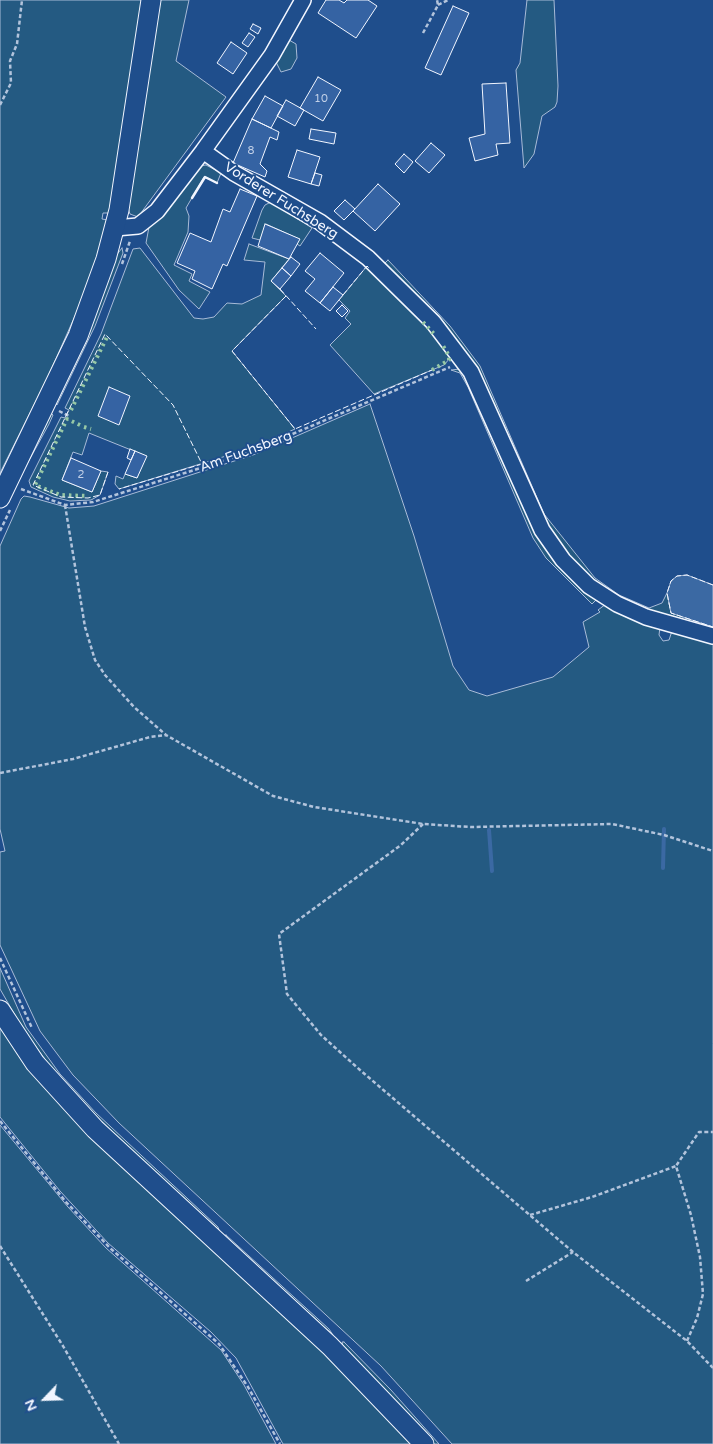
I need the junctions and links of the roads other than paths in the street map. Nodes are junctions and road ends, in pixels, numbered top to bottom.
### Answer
1 (151, 0) edge
2 (303, 0) edge
3 (203, 152) junction
4 (115, 228) junction
5 (0, 498) edge
6 (713, 636) edge
7 (0, 1010) edge
8 (424, 1444) edge

1 - 4 main road
2 - 3 street
3 - 4 street
3 - 6 street, Vorderer Fuchsberg
4 - 5 main road
7 - 8 main road

